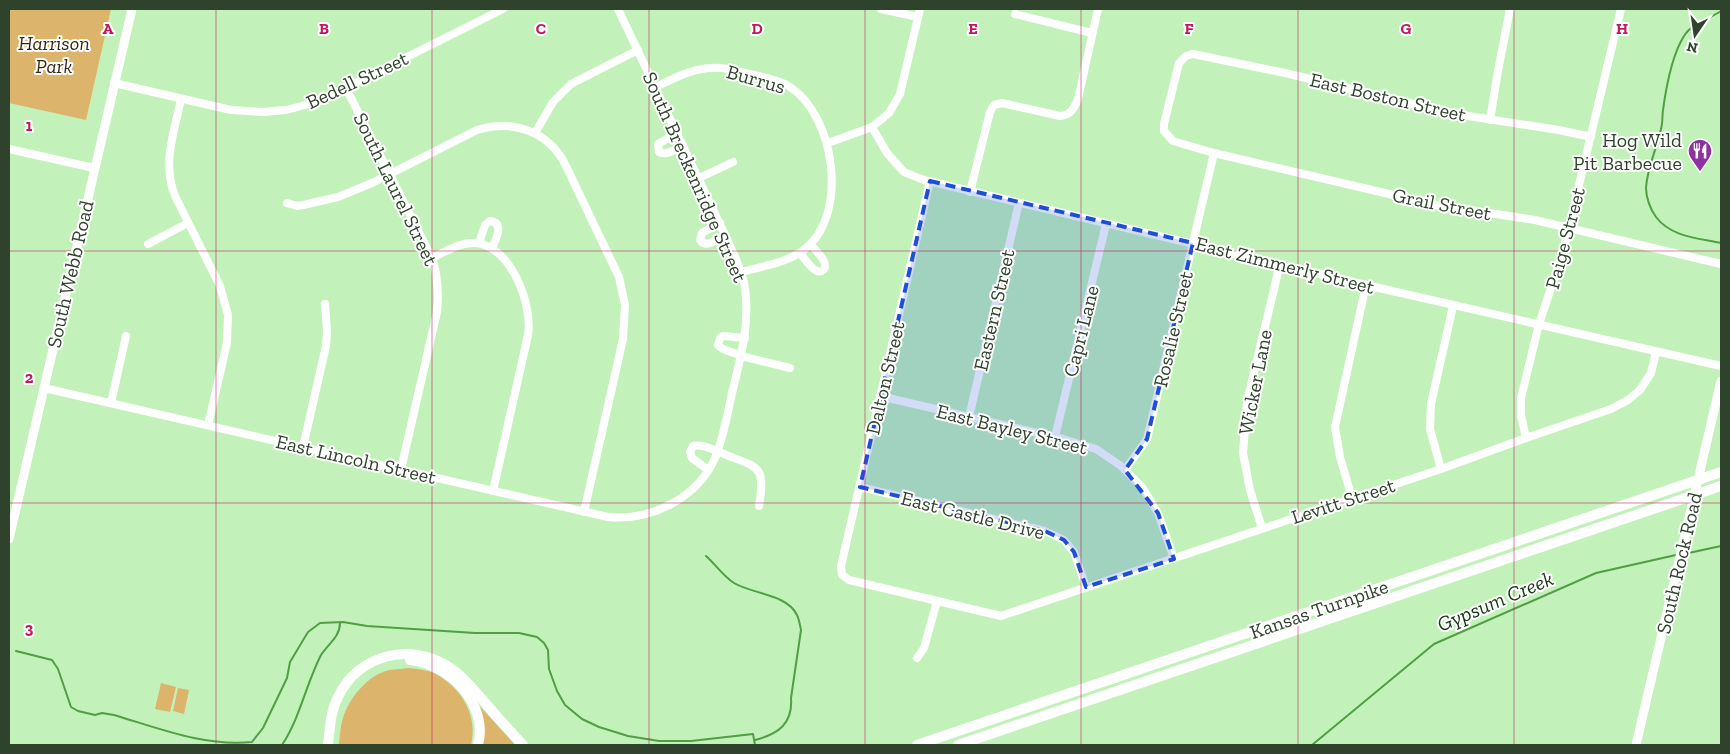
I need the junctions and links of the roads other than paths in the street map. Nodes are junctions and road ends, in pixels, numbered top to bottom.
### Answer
1 (132, 9) edge
2 (503, 9) edge
3 (618, 9) edge
4 (881, 9) edge
5 (1098, 9) edge
6 (1510, 9) edge
7 (1621, 9) edge
8 (919, 13) edge
9 (1015, 14) dead end
10 (1092, 33) junction
11 (638, 50) junction
12 (114, 83) junction
13 (656, 87) junction
14 (346, 88) junction
15 (181, 99) junction
16 (1490, 120) junction
17 (872, 127) junction
18 (535, 133) junction
19 (678, 133) junction
20 (1166, 134) joint
21 (1591, 137) junction
22 (828, 143) junction
23 (683, 145) junction
24 (9, 149) edge
25 (1214, 153) junction
26 (733, 162) dead end
27 (94, 168) junction
28 (390, 174) junction
29 (699, 178) junction
30 (930, 181) junction
31 (970, 192) junction
32 (287, 203) dead end
33 (1019, 203) junction
34 (188, 223) junction
35 (720, 224) junction
36 (1106, 224) junction
37 (1569, 228) junction
38 (725, 235) junction
39 (479, 243) junction
40 (1193, 243) junction
41 (148, 244) dead end
42 (810, 245) junction
43 (492, 248) junction
44 (800, 253) junction
45 (432, 258) junction
46 (1280, 264) junction
47 (1721, 264) edge
48 (742, 272) junction
49 (1366, 286) junction
50 (325, 304) dead end
51 (1453, 306) junction
52 (1540, 324) junction
53 (126, 336) dead end
54 (745, 338) junction
55 (1656, 352) junction
56 (741, 356) junction
57 (1721, 366) edge
58 (790, 368) dead end
59 (1721, 382) edge
60 (44, 388) junction
61 (880, 396) junction
62 (112, 403) junction
63 (969, 417) junction
64 (208, 425) junction
65 (1055, 437) junction
66 (1526, 438) junction
67 (303, 447) junction
68 (717, 452) junction
69 (401, 469) junction
70 (1441, 469) junction
71 (708, 470) junction
72 (1125, 470) junction
73 (1718, 473) edge
74 (860, 487) junction
75 (1717, 488) edge
76 (493, 490) junction
77 (1352, 498) junction
78 (668, 506) joint
79 (759, 506) dead end
80 (584, 512) junction
81 (1262, 528) junction
82 (9, 539) edge
83 (1174, 558) junction
84 (1086, 587) junction
85 (937, 600) junction
86 (916, 658) dead end
87 (328, 745) edge
88 (334, 745) edge
89 (478, 745) edge
90 (523, 745) edge
91 (917, 745) edge
92 (958, 745) edge
93 (1636, 745) edge

1 - 12 main road, South Webb Road
2 - 14 street, Bedell Street
3 - 11 street, South Breckenridge Street
4 - 8 street
5 - 10 street
6 - 16 street
7 - 21 street, Paige Street
8 - 17 street
9 - 10 street
10 - 31 street
11 - 13 street, South Breckenridge Street
11 - 18 street
12 - 15 street, Bedell Street
12 - 27 main road, South Webb Road
13 - 19 street, South Breckenridge Street
13 - 22 street, Burrus
14 - 15 street, Bedell Street
14 - 28 street, South Laurel Street
15 - 34 street
16 - 20 street, East Boston Street
16 - 21 street, East Boston Street
17 - 22 street
17 - 30 street, East Zimmerly Street
18 - 28 street
18 - 80 street
19 - 23 street, South Breckenridge Street
19 - 23 street
20 - 25 street, Grail Street
21 - 37 street, Paige Street
22 - 42 street, Burrus
23 - 29 street, South Breckenridge Street
24 - 27 street
25 - 37 street, Grail Street
25 - 40 street, Rosalie Street
26 - 29 street
27 - 60 main road, South Webb Road
28 - 32 street
28 - 45 street, South Laurel Street
29 - 35 street, South Breckenridge Street
30 - 31 street, East Zimmerly Street
30 - 61 street, Dalton Street
31 - 33 street, East Zimmerly Street
33 - 36 street, East Zimmerly Street
33 - 63 street, Eastern Street
34 - 41 street
34 - 64 street
35 - 38 street, South Breckenridge Street
35 - 38 street
36 - 40 street, East Zimmerly Street
36 - 65 street, Capri Lane
37 - 47 street, Grail Street
37 - 52 street, Paige Street
38 - 48 street, South Breckenridge Street
39 - 43 street
39 - 43 street
39 - 45 street
40 - 46 street, East Zimmerly Street
40 - 72 street, Rosalie Street
42 - 44 street, Burrus
42 - 44 street
43 - 76 street
44 - 48 street, Burrus
45 - 69 street, South Laurel Street
46 - 49 street, East Zimmerly Street
46 - 81 street, Wicker Lane
48 - 54 street, South Breckenridge Street
49 - 51 street, East Zimmerly Street
49 - 77 street
50 - 67 street
51 - 52 street, East Zimmerly Street
51 - 70 street
52 - 55 street, East Zimmerly Street
52 - 66 street, Paige Street
53 - 62 street
54 - 56 street, South Breckenridge Street
54 - 56 street
55 - 57 street, East Zimmerly Street
55 - 66 street, Levitt Street
56 - 58 street
56 - 68 street, South Breckenridge Street
59 - 93 main road, South Rock Road
60 - 62 street, East Lincoln Street
60 - 82 main road, South Webb Road
61 - 63 street, East Bayley Street
61 - 74 street, Dalton Street
62 - 64 street, East Lincoln Street
63 - 65 street, East Bayley Street
64 - 67 street, East Lincoln Street
65 - 72 street, East Bayley Street
66 - 70 street, Levitt Street
67 - 69 street, East Lincoln Street
68 - 71 street, South Breckenridge Street
68 - 71 street
68 - 79 street
69 - 76 street, East Lincoln Street
70 - 77 street, Levitt Street
71 - 78 street, South Breckenridge Street
72 - 83 street, East Bayley Street
73 - 91 highway, Kansas Turnpike
74 - 84 street, East Castle Drive
74 - 85 street, Dalton Street
75 - 92 highway, Kansas Turnpike
76 - 80 street, East Lincoln Street
77 - 81 street, Levitt Street
78 - 80 street, East Lincoln Street
81 - 83 street, Levitt Street
83 - 84 street, Levitt Street
84 - 85 street, Levitt Street
85 - 86 street
87 - 90 highway
88 - 89 highway

